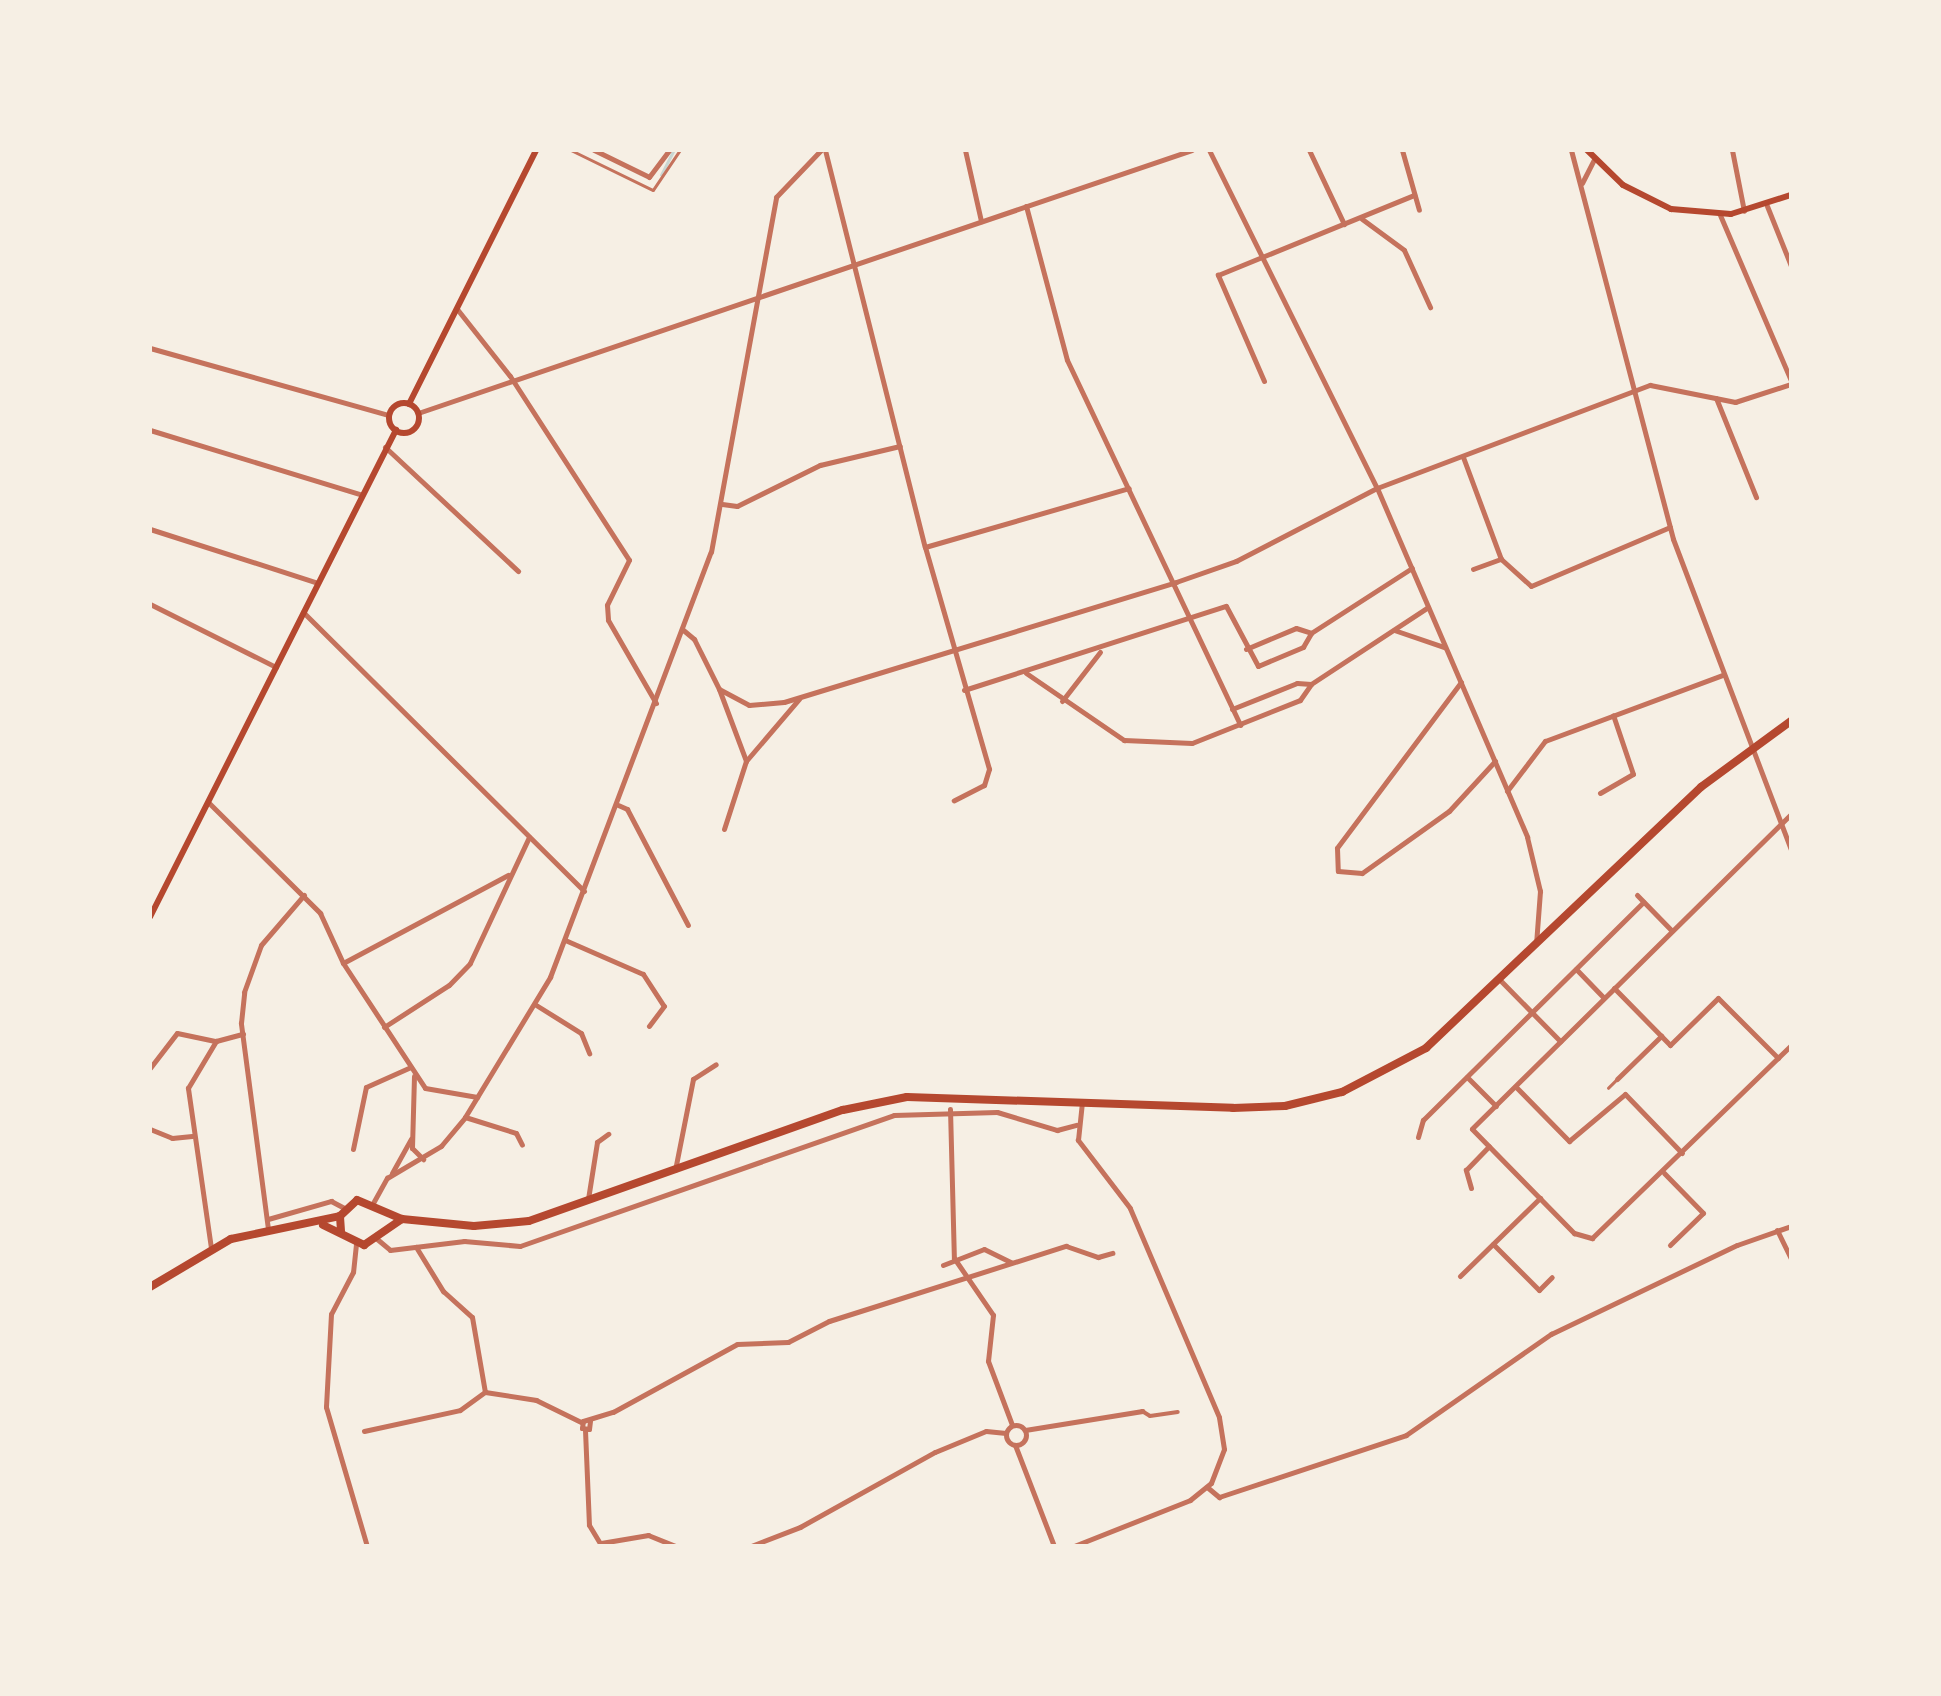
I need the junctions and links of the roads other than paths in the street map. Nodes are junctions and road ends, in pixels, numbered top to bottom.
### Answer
1 (536, 150) edge
2 (571, 150) edge
3 (594, 150) edge
4 (669, 150) edge
5 (680, 150) edge
6 (823, 150) edge
7 (965, 150) edge
8 (1192, 150) edge
9 (1209, 150) edge
10 (1309, 150) edge
11 (1402, 150) edge
12 (1572, 150) edge
13 (1587, 150) edge
14 (1732, 150) edge
15 (1594, 159) junction
16 (1582, 184) junction
17 (1414, 195) junction
18 (1791, 196) edge
19 (1026, 206) junction
20 (1767, 206) junction
21 (1419, 210) dead end
22 (1744, 212) junction
23 (1720, 214) junction
24 (1359, 218) junction
25 (981, 221) junction
26 (1344, 224) junction
27 (1262, 257) junction
28 (856, 263) junction
29 (1791, 266) edge
30 (759, 297) junction
31 (1430, 307) dead end
32 (456, 308) junction
33 (150, 348) edge
34 (512, 380) junction
35 (1264, 381) dead end
36 (1791, 382) edge
37 (1635, 391) junction
38 (1716, 398) junction
39 (409, 404) junction
40 (418, 413) junction
41 (389, 415) junction
42 (150, 430) edge
43 (396, 430) junction
44 (900, 446) junction
45 (386, 447) junction
46 (1463, 457) junction
47 (1129, 488) junction
48 (1377, 488) junction
49 (362, 495) junction
50 (1756, 497) dead end
51 (722, 504) junction
52 (1670, 527) junction
53 (150, 529) edge
54 (925, 546) junction
55 (1501, 559) junction
56 (1412, 568) junction
57 (1473, 569) dead end
58 (518, 571) dead end
59 (1176, 582) junction
60 (318, 583) junction
61 (150, 604) edge
62 (1428, 607) junction
63 (303, 612) junction
64 (1192, 619) junction
65 (682, 629) junction
66 (1393, 630) junction
67 (1311, 633) junction
68 (953, 649) junction
69 (1246, 649) junction
70 (1446, 649) junction
71 (1102, 651) junction
72 (276, 666) junction
73 (1026, 673) junction
74 (1722, 675) junction
75 (1461, 682) junction
76 (1311, 684) junction
77 (719, 689) junction
78 (964, 690) junction
79 (801, 697) junction
80 (1062, 701) junction
81 (656, 703) junction
82 (1232, 709) junction
83 (1613, 715) junction
84 (1791, 722) edge
85 (1240, 724) junction
86 (1752, 750) junction
87 (746, 761) junction
88 (1494, 761) junction
89 (1507, 792) junction
90 (1600, 793) dead end
91 (954, 800) dead end
92 (208, 802) junction
93 (618, 804) junction
94 (1791, 814) edge
95 (1780, 825) junction
96 (724, 829) dead end
97 (528, 838) junction
98 (1791, 850) edge
99 (509, 874) junction
100 (584, 891) junction
101 (304, 895) junction
102 (1637, 895) dead end
103 (1644, 902) junction
104 (150, 917) edge
105 (688, 925) dead end
106 (1672, 930) junction
107 (565, 940) junction
108 (1536, 944) junction
109 (343, 962) junction
110 (1576, 969) junction
111 (1500, 980) junction
112 (1614, 988) junction
113 (1604, 998) junction
114 (536, 1004) junction
115 (1532, 1012) junction
116 (649, 1026) dead end
117 (384, 1027) junction
118 (243, 1034) junction
119 (1661, 1036) junction
120 (1560, 1040) junction
121 (216, 1042) junction
122 (1791, 1045) edge
123 (589, 1053) dead end
124 (1778, 1058) junction
125 (716, 1064) dead end
126 (150, 1068) edge
127 (412, 1070) junction
128 (1467, 1077) junction
129 (1617, 1079) joint
130 (1516, 1086) junction
131 (1608, 1088) dead end
132 (477, 1097) junction
133 (1082, 1102) junction
134 (1496, 1106) junction
135 (950, 1110) junction
136 (466, 1117) junction
137 (1076, 1125) junction
138 (150, 1129) edge
139 (608, 1134) dead end
140 (192, 1136) junction
141 (412, 1136) junction
142 (1418, 1137) dead end
143 (522, 1145) dead end
144 (1489, 1146) junction
145 (353, 1149) dead end
146 (1682, 1153) junction
147 (424, 1160) junction
148 (675, 1170) junction
149 (1663, 1172) junction
150 (391, 1176) junction
151 (1471, 1188) dead end
152 (1540, 1198) junction
153 (587, 1202) junction
154 (376, 1205) junction
155 (342, 1212) junction
156 (402, 1219) junction
157 (268, 1224) junction
158 (319, 1224) junction
159 (1791, 1226) edge
160 (1776, 1230) junction
161 (341, 1231) junction
162 (380, 1235) junction
163 (356, 1244) junction
164 (1493, 1244) junction
165 (1670, 1245) dead end
166 (416, 1247) junction
167 (212, 1248) junction
168 (1112, 1254) dead end
169 (954, 1258) junction
170 (1791, 1258) edge
171 (1011, 1262) junction
172 (943, 1264) dead end
173 (963, 1276) junction
174 (1460, 1276) dead end
175 (1552, 1278) dead end
176 (150, 1287) edge
177 (485, 1392) junction
178 (1142, 1411) joint
179 (1178, 1412) dead end
180 (586, 1422) junction
181 (1012, 1425) junction
182 (1025, 1430) junction
183 (364, 1431) dead end
184 (1006, 1433) junction
185 (1015, 1445) junction
186 (1207, 1487) junction
187 (598, 1544) edge
188 (367, 1546) edge
189 (674, 1546) edge
190 (751, 1546) edge
191 (1054, 1546) edge
192 (1074, 1546) edge

1 - 32 main road
2 - 5 lane
3 - 4 street
6 - 28 street
6 - 30 street
7 - 25 street
8 - 19 street
9 - 27 street
10 - 26 street
11 - 17 street
12 - 16 street
13 - 15 main road
14 - 22 street
15 - 16 street
15 - 23 main road
16 - 37 street
17 - 21 street
17 - 24 street
18 - 20 main road
19 - 25 street
19 - 47 street
20 - 22 main road
20 - 29 street
22 - 23 main road
23 - 36 street
24 - 26 street
24 - 31 street
25 - 28 street
26 - 27 street
27 - 35 street
27 - 48 street
28 - 30 street
28 - 44 street
30 - 34 street
30 - 51 street
32 - 34 street
32 - 39 main road
33 - 41 street
34 - 40 street
34 - 81 street
36 - 38 street
37 - 38 street
37 - 46 street
37 - 52 street
38 - 50 street
39 - 40 main road
39 - 41 main road
40 - 43 main road
41 - 43 main road
42 - 49 street
43 - 45 main road
44 - 51 street
44 - 54 street
45 - 49 main road
45 - 58 street
46 - 48 street
46 - 55 street
47 - 54 street
47 - 59 street
48 - 56 street
48 - 59 street
49 - 60 main road
51 - 65 street
52 - 55 street
52 - 74 street
53 - 60 street
54 - 68 street
55 - 57 street
56 - 62 street
56 - 67 street
59 - 64 street
59 - 68 street
60 - 63 main road
61 - 72 street
62 - 66 street
62 - 70 street
63 - 72 main road
63 - 97 street
64 - 69 street
64 - 71 street
64 - 82 street
65 - 77 street
65 - 81 street
66 - 70 street
66 - 76 street
67 - 69 street
67 - 69 street
68 - 78 street
68 - 79 street
70 - 75 street
71 - 73 street
71 - 80 street
72 - 92 main road
73 - 78 street
73 - 80 street
74 - 83 street
74 - 86 street
75 - 88 street
75 - 88 street
76 - 82 street
76 - 85 street
77 - 79 street
77 - 87 street
78 - 91 street
79 - 87 street
80 - 85 street
81 - 93 street
82 - 85 street
83 - 89 street
83 - 90 street
84 - 86 main road
86 - 95 street
86 - 108 main road
87 - 96 street
88 - 89 street
89 - 108 street
92 - 101 street
92 - 104 main road
93 - 100 street
93 - 105 street
94 - 95 street
95 - 98 street
95 - 106 street
97 - 99 street
97 - 100 street
99 - 109 street
99 - 117 street
100 - 107 street
101 - 109 street
101 - 118 street
102 - 103 street
103 - 106 street
103 - 110 street
106 - 112 street
107 - 114 street
107 - 116 street
108 - 111 main road
109 - 117 street
110 - 113 street
110 - 115 street
111 - 115 street
111 - 133 main road
112 - 113 street
112 - 119 street
113 - 120 street
114 - 123 street
114 - 132 street
115 - 120 street
115 - 128 street
117 - 127 street
118 - 121 street
118 - 157 street
119 - 124 street
119 - 129 street
120 - 130 street
121 - 126 street
121 - 140 street
122 - 124 street
124 - 146 street
125 - 148 street
127 - 132 street
127 - 141 street
127 - 145 street
128 - 134 street
128 - 142 street
129 - 131 lane
130 - 134 street
130 - 146 street
132 - 136 street
133 - 137 street
133 - 148 main road
134 - 144 street
135 - 137 street
135 - 166 street
135 - 169 street
136 - 143 street
136 - 147 street
137 - 186 street
138 - 140 street
139 - 153 street
140 - 167 street
141 - 147 street
141 - 150 street
144 - 151 street
144 - 152 street
146 - 149 street
147 - 150 street
148 - 153 main road
149 - 152 street
149 - 165 street
150 - 154 street
152 - 164 street
153 - 156 main road
154 - 155 main road
154 - 156 main road
154 - 162 main road
155 - 157 street
155 - 158 main road
155 - 161 main road
156 - 162 main road
157 - 158 main road
157 - 167 main road
158 - 161 main road
159 - 160 street
160 - 170 street
160 - 186 street
161 - 163 main road
162 - 163 main road
162 - 166 street
163 - 188 street
164 - 174 street
164 - 175 street
166 - 177 street
167 - 176 main road
168 - 171 street
169 - 171 street
169 - 172 street
169 - 173 street
171 - 173 street
173 - 180 street
173 - 181 street
177 - 180 street
177 - 183 street
178 - 179 street
178 - 182 street
180 - 187 street
181 - 182 street
181 - 184 street
182 - 185 street
184 - 185 street
184 - 190 street
185 - 191 street
186 - 192 street
187 - 189 street

